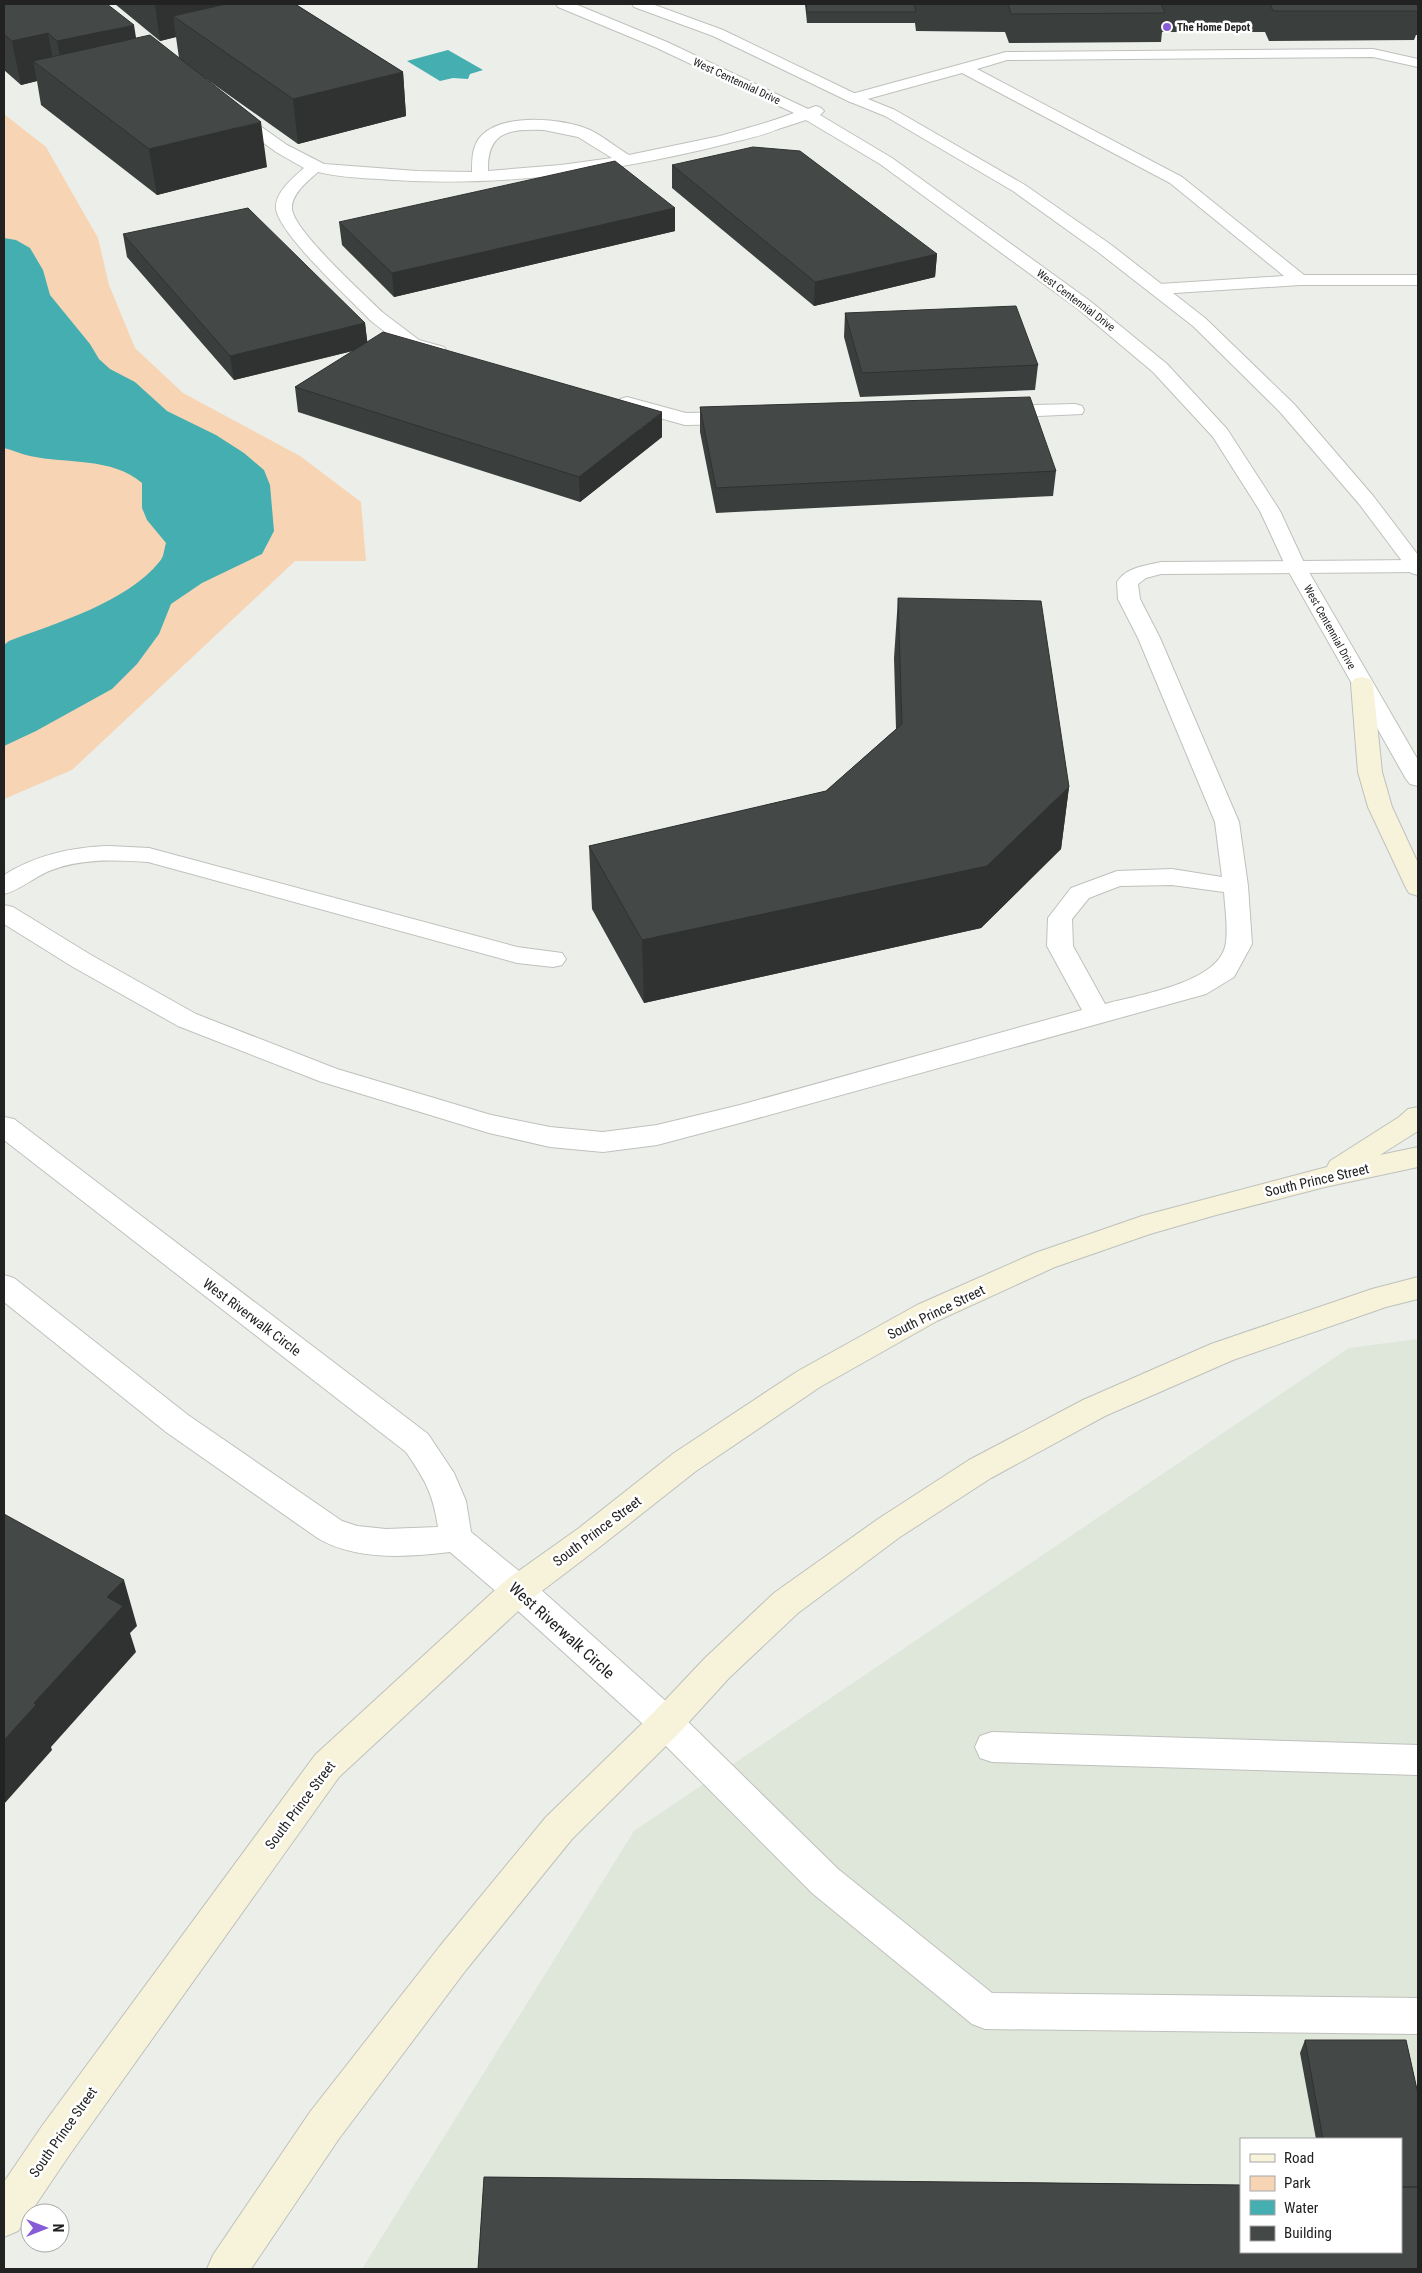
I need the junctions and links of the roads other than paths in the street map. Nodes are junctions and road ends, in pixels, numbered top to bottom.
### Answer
1 (563, 4) edge
2 (639, 4) edge
3 (1418, 62) edge
4 (964, 68) junction
5 (853, 98) junction
6 (215, 101) edge
7 (807, 114) junction
8 (627, 161) junction
9 (315, 166) junction
10 (480, 176) junction
11 (1300, 280) junction
12 (1418, 280) edge
13 (1160, 289) junction
14 (458, 357) edge
15 (612, 400) edge
16 (1076, 410) dead end
17 (977, 413) edge
18 (752, 418) edge
19 (1296, 567) junction
20 (1418, 567) edge
21 (1362, 684) junction
22 (1418, 779) edge
23 (4, 886) edge
24 (1236, 886) junction
25 (1418, 888) edge
26 (4, 913) edge
27 (553, 960) dead end
28 (1097, 1014) junction
29 (1418, 1116) edge
30 (4, 1126) edge
31 (1418, 1157) edge
32 (1324, 1177) junction
33 (4, 1286) edge
34 (1418, 1288) edge
35 (456, 1538) junction
36 (518, 1590) junction
37 (666, 1723) junction
38 (992, 1747) dead end
39 (1418, 1760) edge
40 (1418, 2016) edge
41 (4, 2218) edge
42 (227, 2269) edge

1 - 7 street, West Centennial Drive
2 - 5 street
3 - 4 street
4 - 5 street
4 - 11 street
5 - 7 street
5 - 13 street
6 - 9 street
7 - 8 street
7 - 19 street, West Centennial Drive
8 - 10 street
8 - 10 street
9 - 10 street
9 - 14 street
11 - 12 street
11 - 13 street
13 - 20 street
15 - 18 street
16 - 17 street
19 - 20 street
19 - 21 street, West Centennial Drive
19 - 24 street
21 - 22 street, West Centennial Drive
21 - 25 street
23 - 27 street
24 - 28 street
24 - 28 street
26 - 28 street
29 - 32 street
30 - 35 street, West Riverwalk Circle
31 - 32 street, South Prince Street
32 - 36 street, South Prince Street
33 - 35 street
34 - 37 street
35 - 36 street, West Riverwalk Circle
36 - 37 street, West Riverwalk Circle
36 - 41 street, South Prince Street
37 - 40 street, West Riverwalk Circle
37 - 42 street
38 - 39 street

